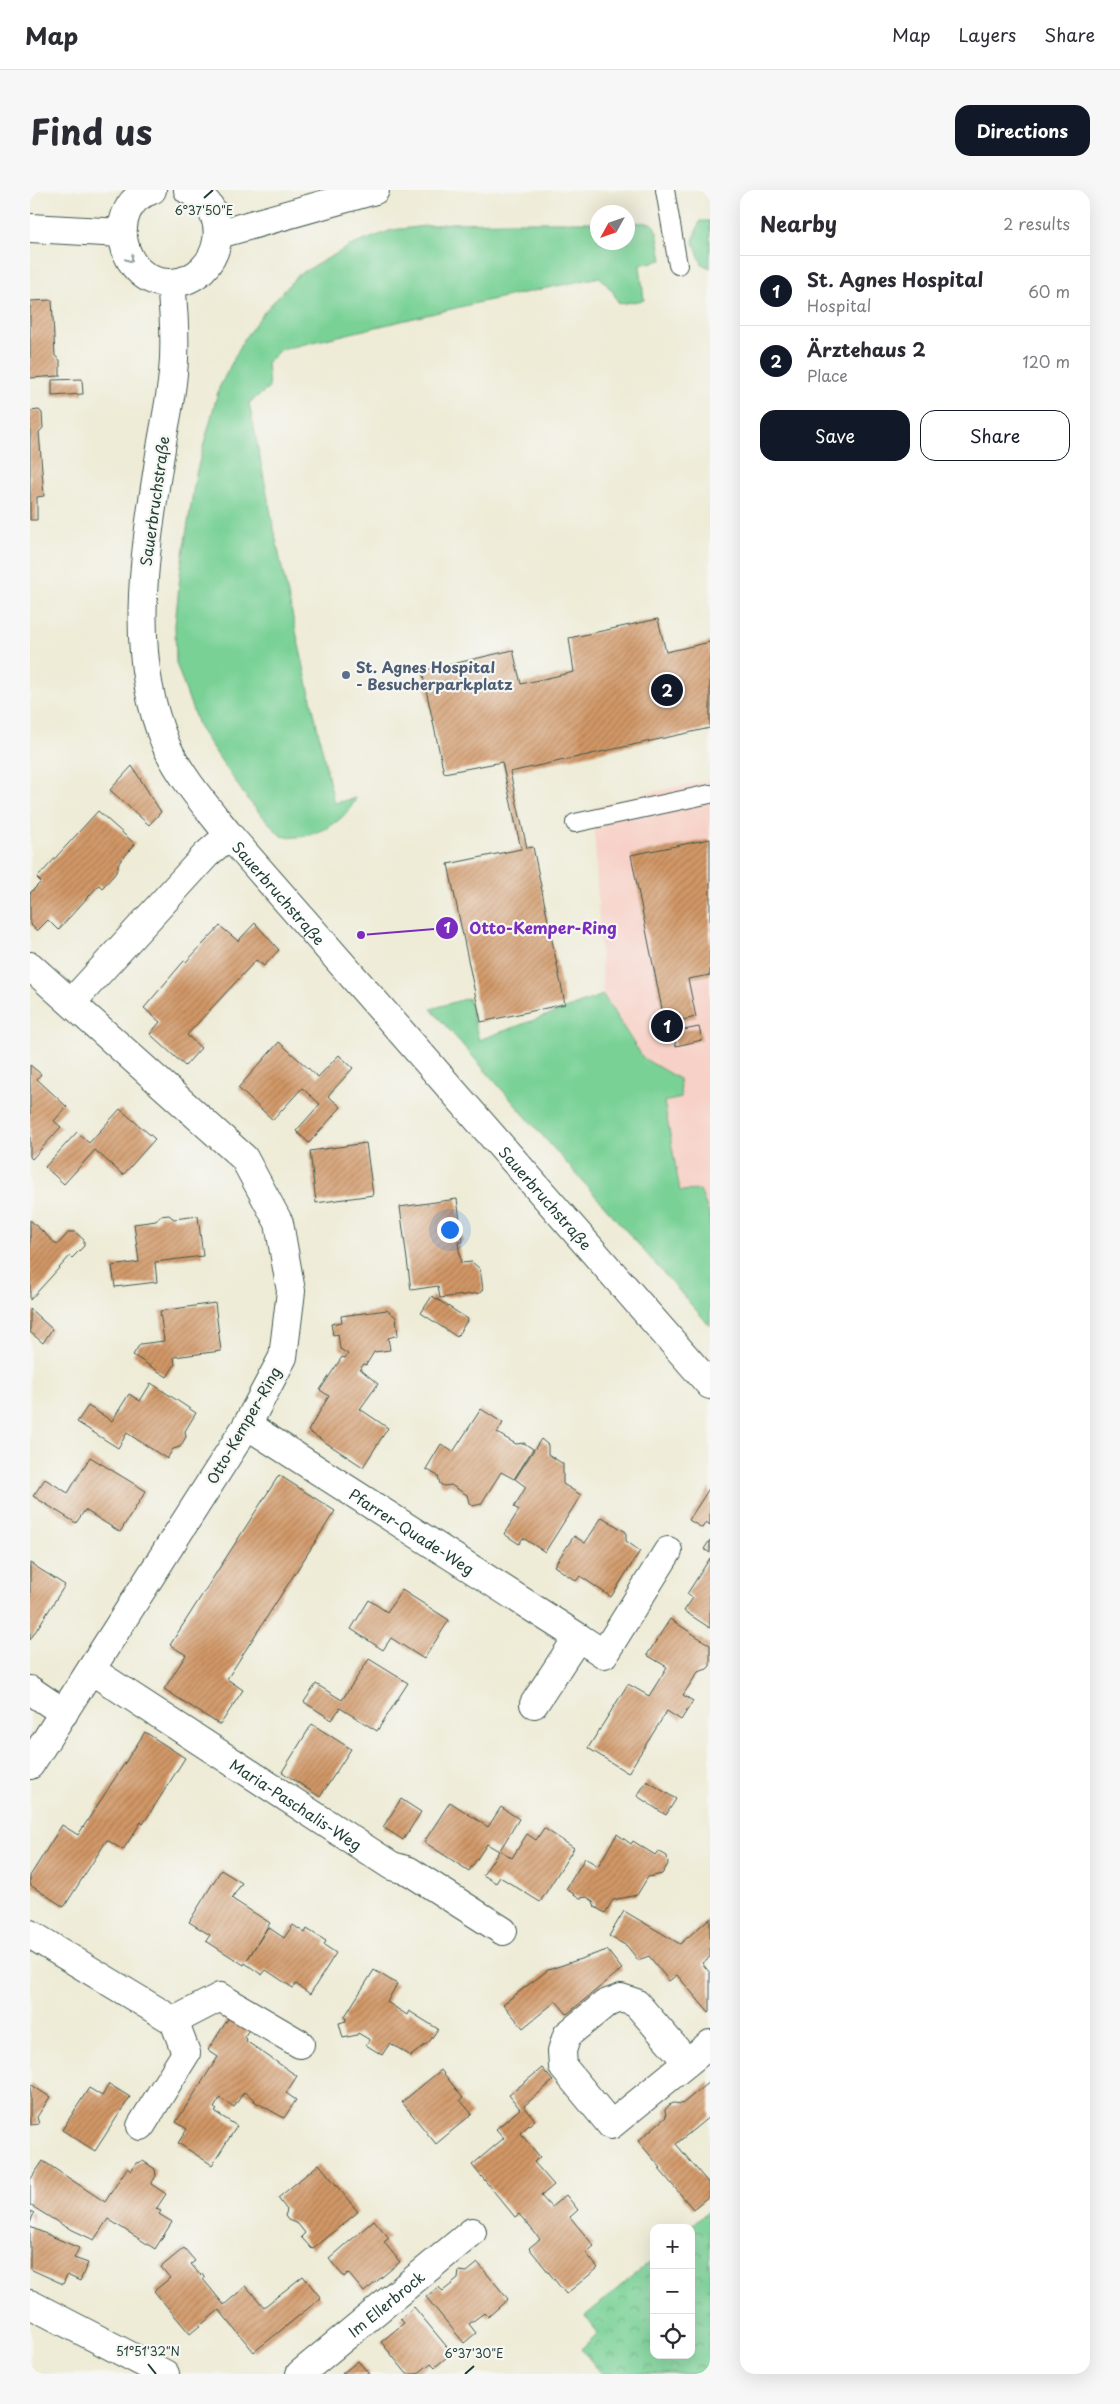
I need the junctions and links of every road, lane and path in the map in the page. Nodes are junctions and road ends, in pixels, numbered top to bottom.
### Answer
1 (152, 190) edge
2 (188, 190) edge
3 (375, 190) edge
4 (664, 190) edge
5 (30, 228) edge
6 (122, 233) junction
7 (219, 234) junction
8 (678, 265) dead end
9 (171, 283) junction
10 (710, 794) edge
11 (575, 823) dead end
12 (229, 835) junction
13 (30, 966) edge
14 (72, 1002) junction
15 (710, 1385) edge
16 (247, 1425) junction
17 (668, 1551) dead end
18 (578, 1637) junction
19 (91, 1670) junction
20 (30, 1690) edge
21 (534, 1704) dead end
22 (64, 1713) junction
23 (30, 1765) edge
24 (502, 1932) dead end
25 (30, 1934) edge
26 (174, 2021) junction
27 (300, 2044) dead end
28 (710, 2044) edge
29 (687, 2062) junction
30 (141, 2126) dead end
31 (472, 2232) dead end
32 (30, 2304) edge
33 (165, 2374) edge
34 (300, 2374) edge

1 - 6 street
2 - 7 street
3 - 7 street
4 - 8 lane
5 - 6 street
6 -> 9 street
7 - 9 street
9 - 12 street, Sauerbruchstraße
10 - 11 lane
12 - 14 street
12 - 15 street, Sauerbruchstraße
13 - 14 street, Otto-Kemper-Ring
14 - 16 street, Otto-Kemper-Ring
16 - 18 street, Pfarrer-Quade-Weg
16 - 19 street, Otto-Kemper-Ring
17 - 18 street, Pfarrer-Quade-Weg
18 - 21 street
19 - 22 street, Otto-Kemper-Ring
19 - 24 street, Maria-Paschalis-Weg
20 - 22 street
22 - 23 street, Otto-Kemper-Ring
25 - 26 street
26 - 27 street
26 - 30 street
28 - 29 street
29 - 29 street
31 - 34 street, Im Ellerbrock
32 - 33 street

